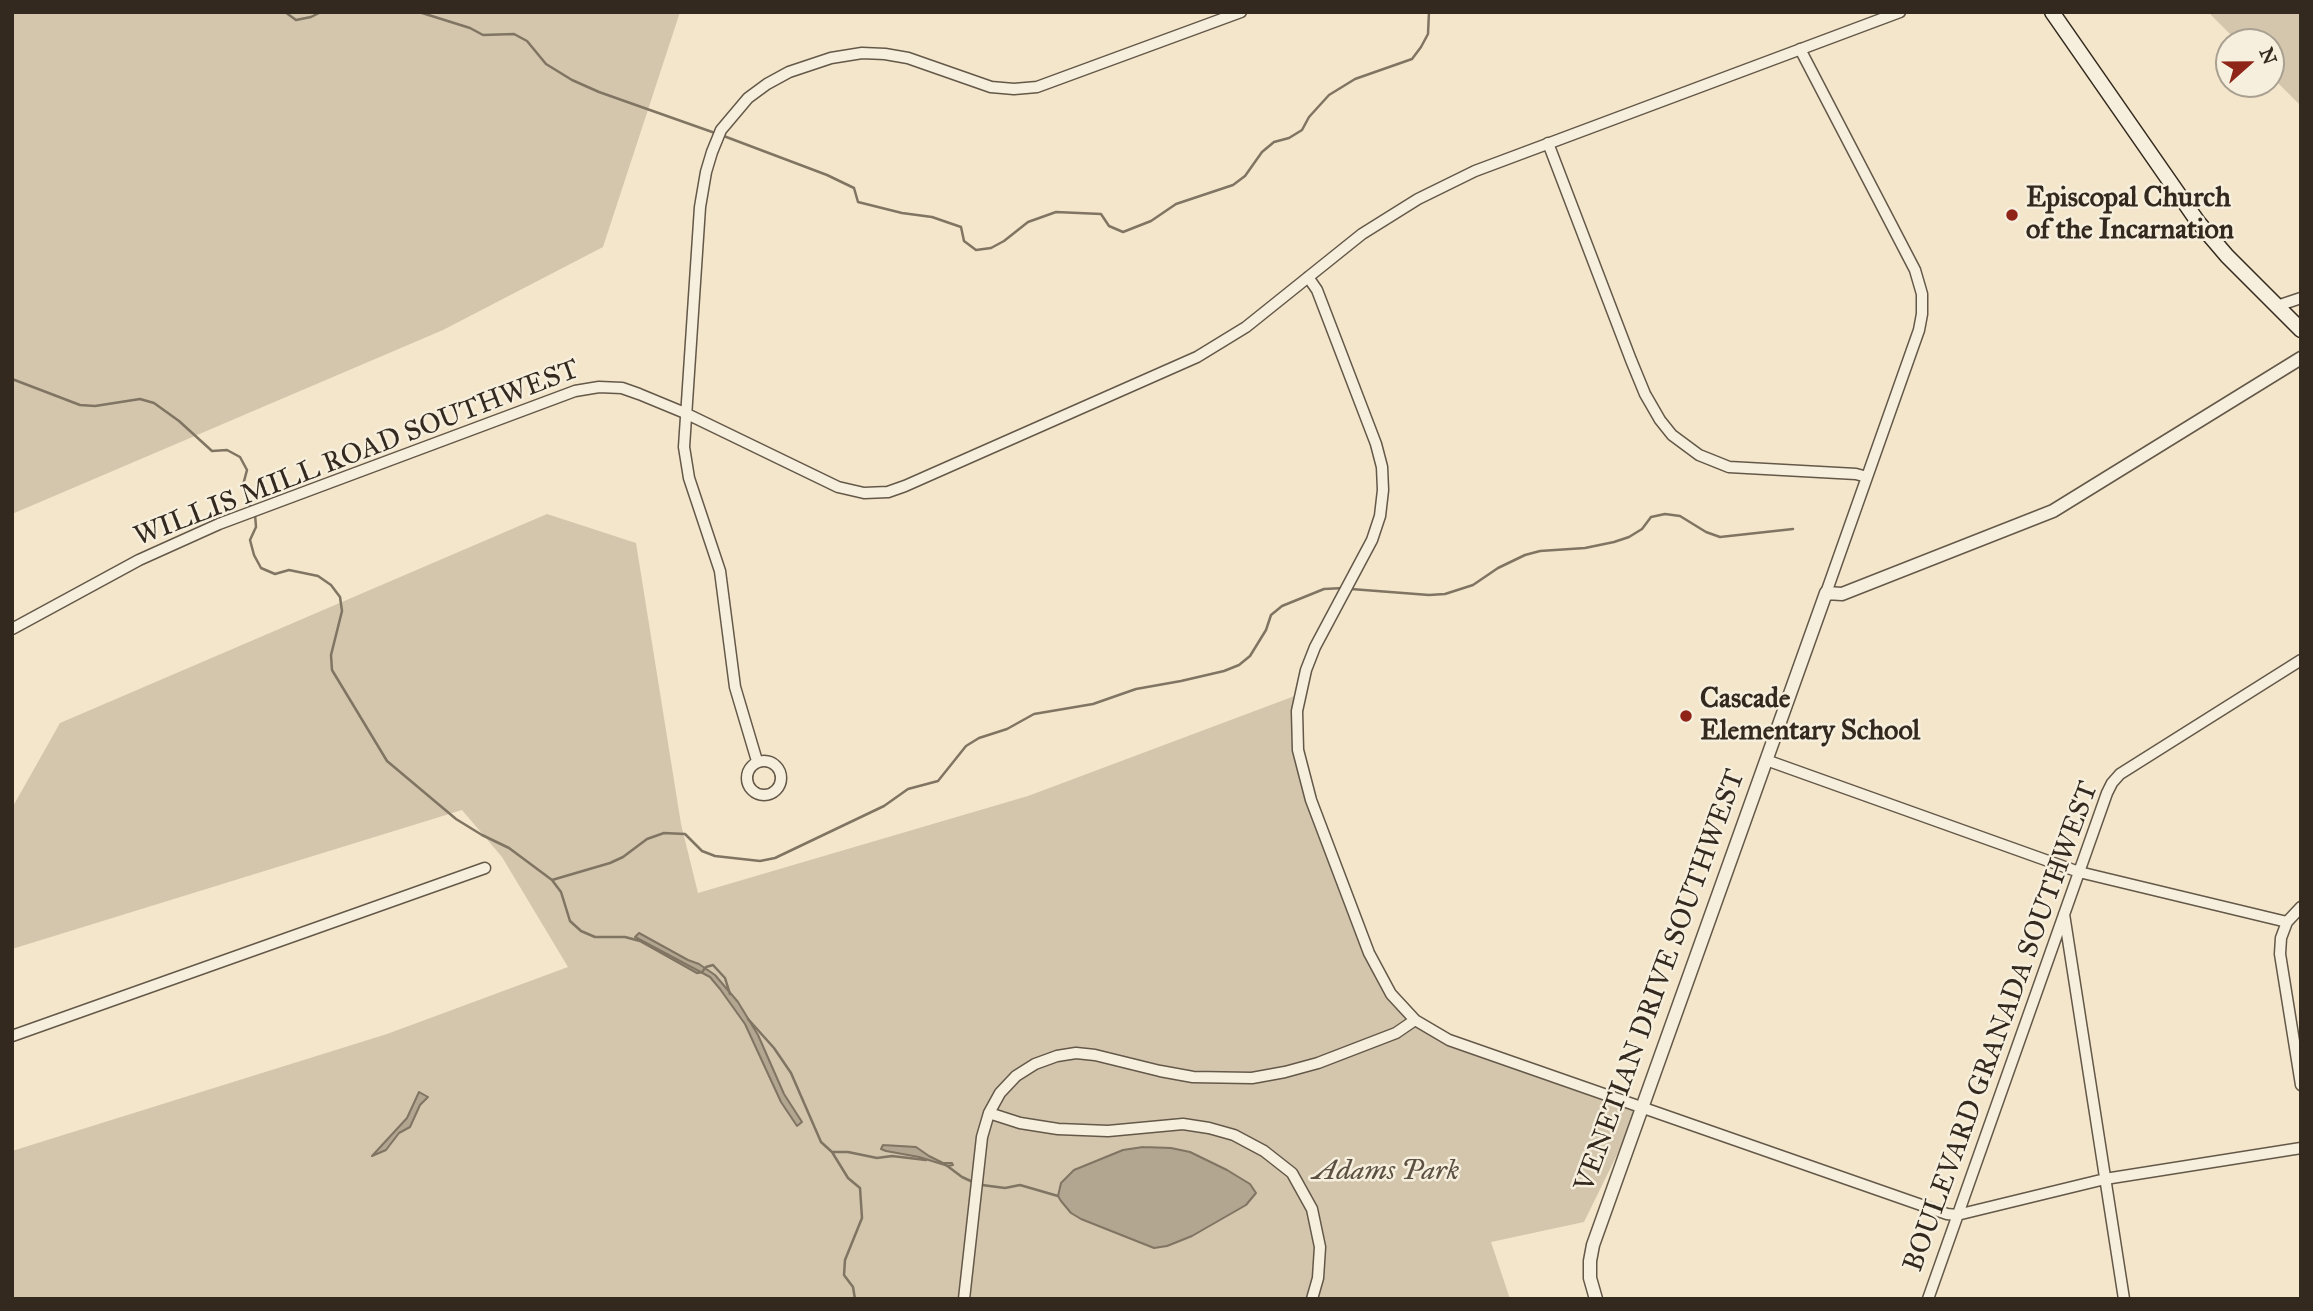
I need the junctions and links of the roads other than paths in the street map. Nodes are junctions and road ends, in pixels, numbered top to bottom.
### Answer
1 (1241, 12) edge
2 (1900, 12) edge
3 (2052, 12) edge
4 (1800, 49) junction
5 (1548, 143) junction
6 (1308, 276) junction
7 (2301, 298) edge
8 (2277, 306) junction
9 (2301, 330) edge
10 (2301, 358) edge
11 (685, 413) junction
12 (1867, 477) junction
13 (1826, 593) junction
14 (12, 629) edge
15 (2301, 660) edge
16 (1766, 760) junction
17 (757, 761) dead end
18 (485, 868) dead end
19 (2078, 872) junction
20 (2301, 907) edge
21 (2064, 913) junction
22 (2287, 922) junction
23 (1415, 1020) junction
24 (12, 1036) edge
25 (2301, 1085) edge
26 (1642, 1108) junction
27 (989, 1113) junction
28 (2301, 1148) edge
29 (2105, 1179) junction
30 (1957, 1215) junction
31 (964, 1299) edge
32 (1312, 1299) edge
33 (1596, 1299) edge
34 (1928, 1299) edge
35 (2124, 1299) edge

1 - 11 street
2 - 4 street, WILLIS MILL ROAD SOUTHWEST
3 - 8 main road
4 - 5 street, WILLIS MILL ROAD SOUTHWEST
4 - 12 street
5 - 6 street, WILLIS MILL ROAD SOUTHWEST
5 - 12 street
6 - 11 street, WILLIS MILL ROAD SOUTHWEST
6 - 23 street
7 - 8 street
8 - 9 main road
10 - 13 street
11 - 14 street, WILLIS MILL ROAD SOUTHWEST
11 - 17 street
12 - 13 street
13 - 16 street, VENETIAN DRIVE SOUTHWEST
15 - 19 street, BOULEVARD GRANADA SOUTHWEST
16 - 19 street
16 - 26 street, VENETIAN DRIVE SOUTHWEST
18 - 24 street
19 - 21 street, BOULEVARD GRANADA SOUTHWEST
19 - 22 street
20 - 22 street
21 - 29 street
21 - 30 street, BOULEVARD GRANADA SOUTHWEST
22 - 25 street
23 - 26 street
23 - 27 street
26 - 30 street
26 - 33 street, VENETIAN DRIVE SOUTHWEST
27 - 31 street
27 - 32 street
28 - 29 street
29 - 30 street
29 - 35 street
30 - 34 street, BOULEVARD GRANADA SOUTHWEST

